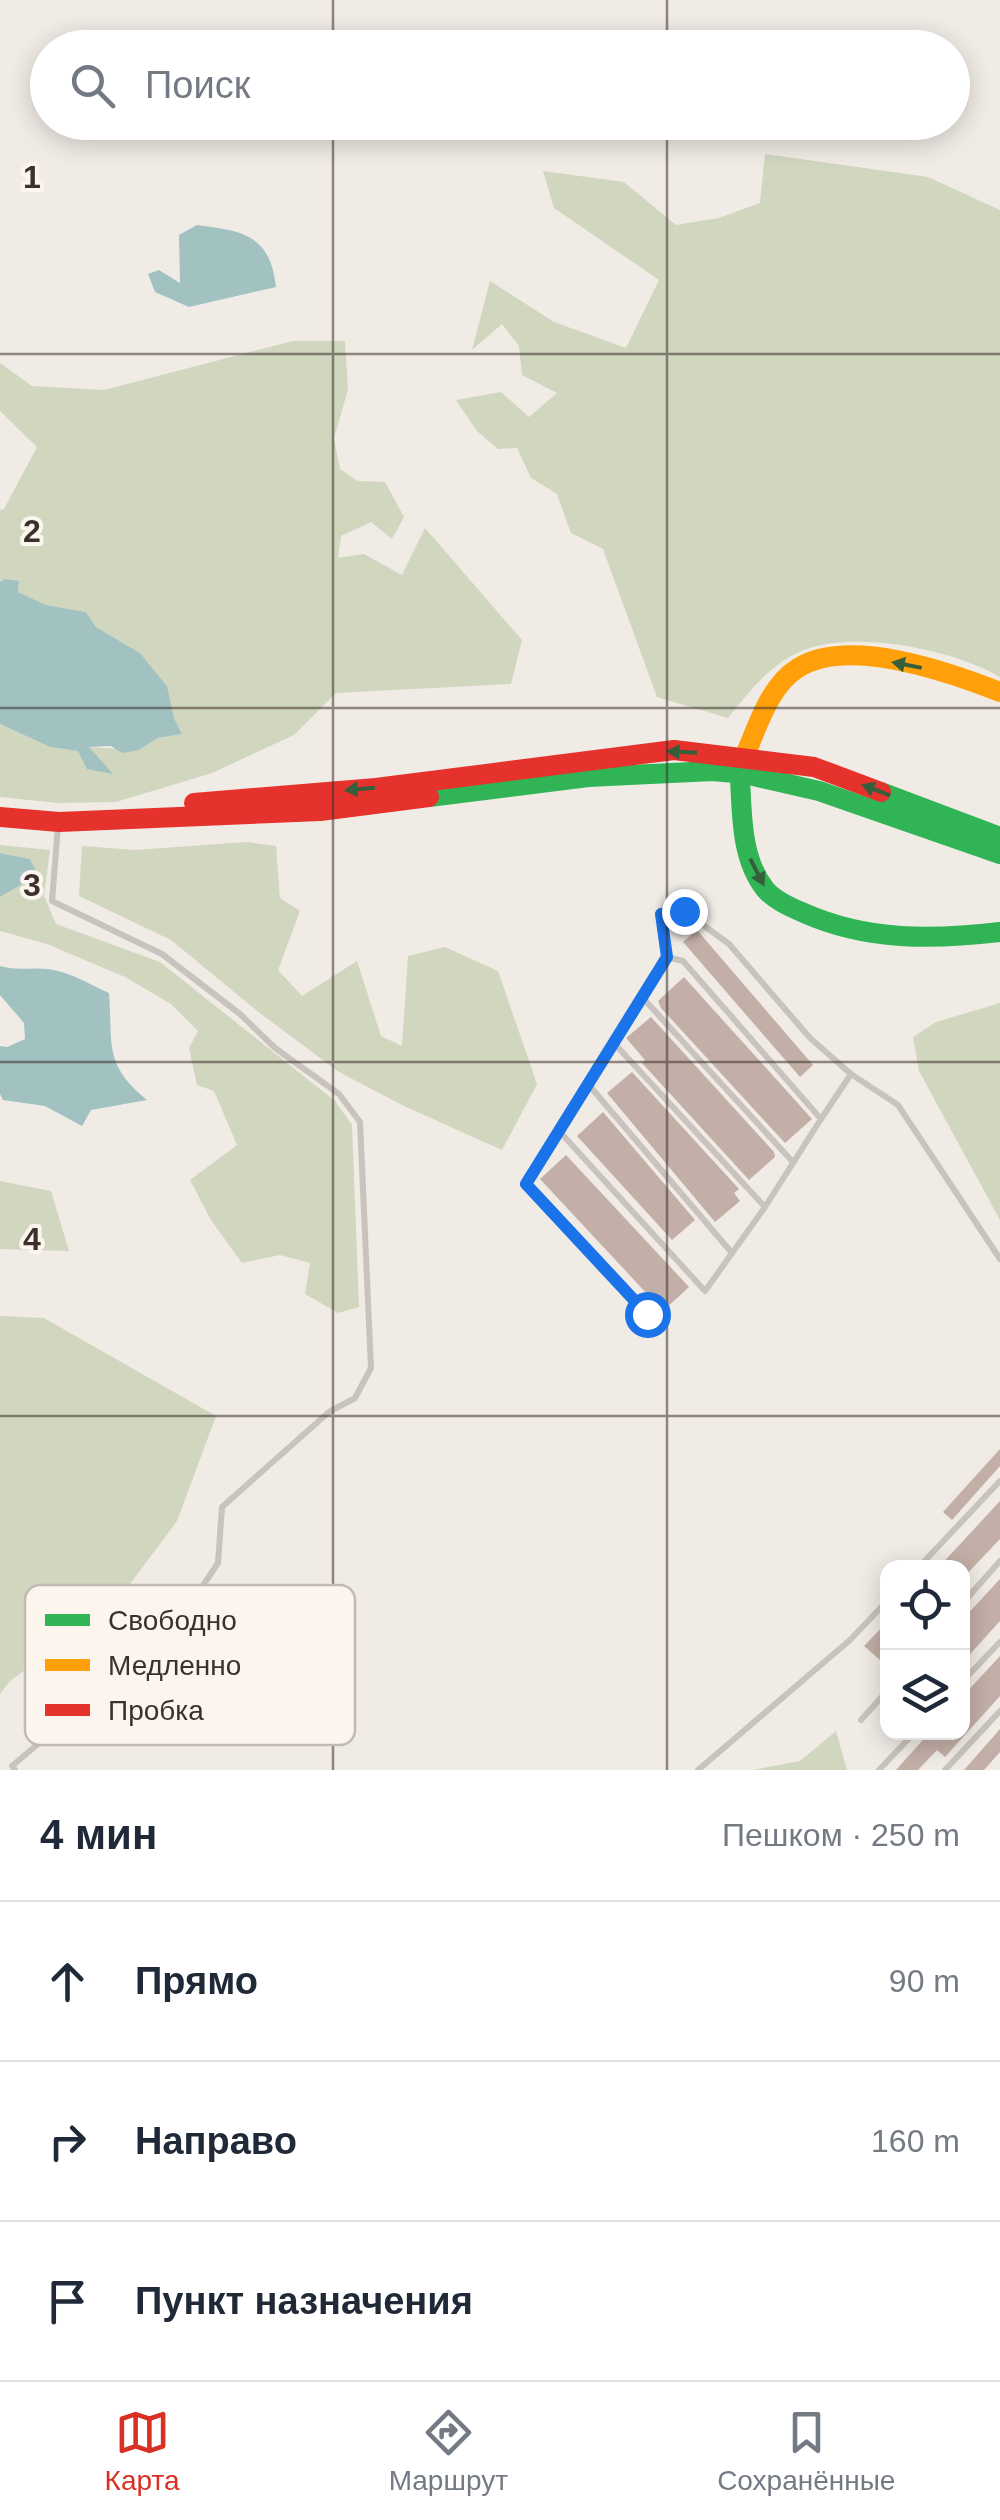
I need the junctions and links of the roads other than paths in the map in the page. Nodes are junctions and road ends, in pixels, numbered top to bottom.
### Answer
1 (1000, 692) edge
2 (746, 753) dead end
3 (740, 778) dead end
4 (7, 818) edge
5 (58, 822) junction
6 (1000, 837) edge
7 (1000, 854) edge
8 (1000, 932) edge
9 (667, 957) junction
10 (642, 997) junction
11 (613, 1042) junction
12 (851, 1074) junction
13 (588, 1084) junction
14 (820, 1119) junction
15 (560, 1132) junction
16 (792, 1161) junction
17 (765, 1207) junction
18 (998, 1248) edge
19 (732, 1254) junction
20 (1000, 1259) edge
21 (647, 1314) dead end
22 (1000, 1481) edge
23 (926, 1560) edge
24 (1000, 1562) edge
25 (203, 1585) edge
26 (970, 1595) edge
27 (880, 1608) edge
28 (1000, 1642) edge
29 (970, 1674) edge
30 (880, 1699) edge
31 (1000, 1711) edge
32 (861, 1720) dead end
33 (907, 1740) edge
34 (37, 1745) edge
35 (14, 1770) edge
36 (698, 1770) edge
37 (879, 1770) edge
38 (945, 1770) edge

1 -> 2 main road
3 -> 8 main road
4 - 5 main road
6 -> 4 main road
5 - 7 main road
5 - 25 lane
9 - 10 lane
9 - 12 lane
9 - 14 lane
10 - 11 lane
10 - 16 lane
11 - 13 lane
11 - 17 lane
12 - 14 lane
12 - 18 lane
13 - 15 lane
13 - 19 lane
14 - 16 lane
15 - 19 lane
15 - 21 lane
16 - 17 lane
17 - 19 lane
18 - 20 lane
22 - 23 lane
24 - 26 lane
27 - 36 lane
28 - 29 lane
30 - 32 lane
31 - 38 lane
33 - 37 lane
34 - 35 lane

